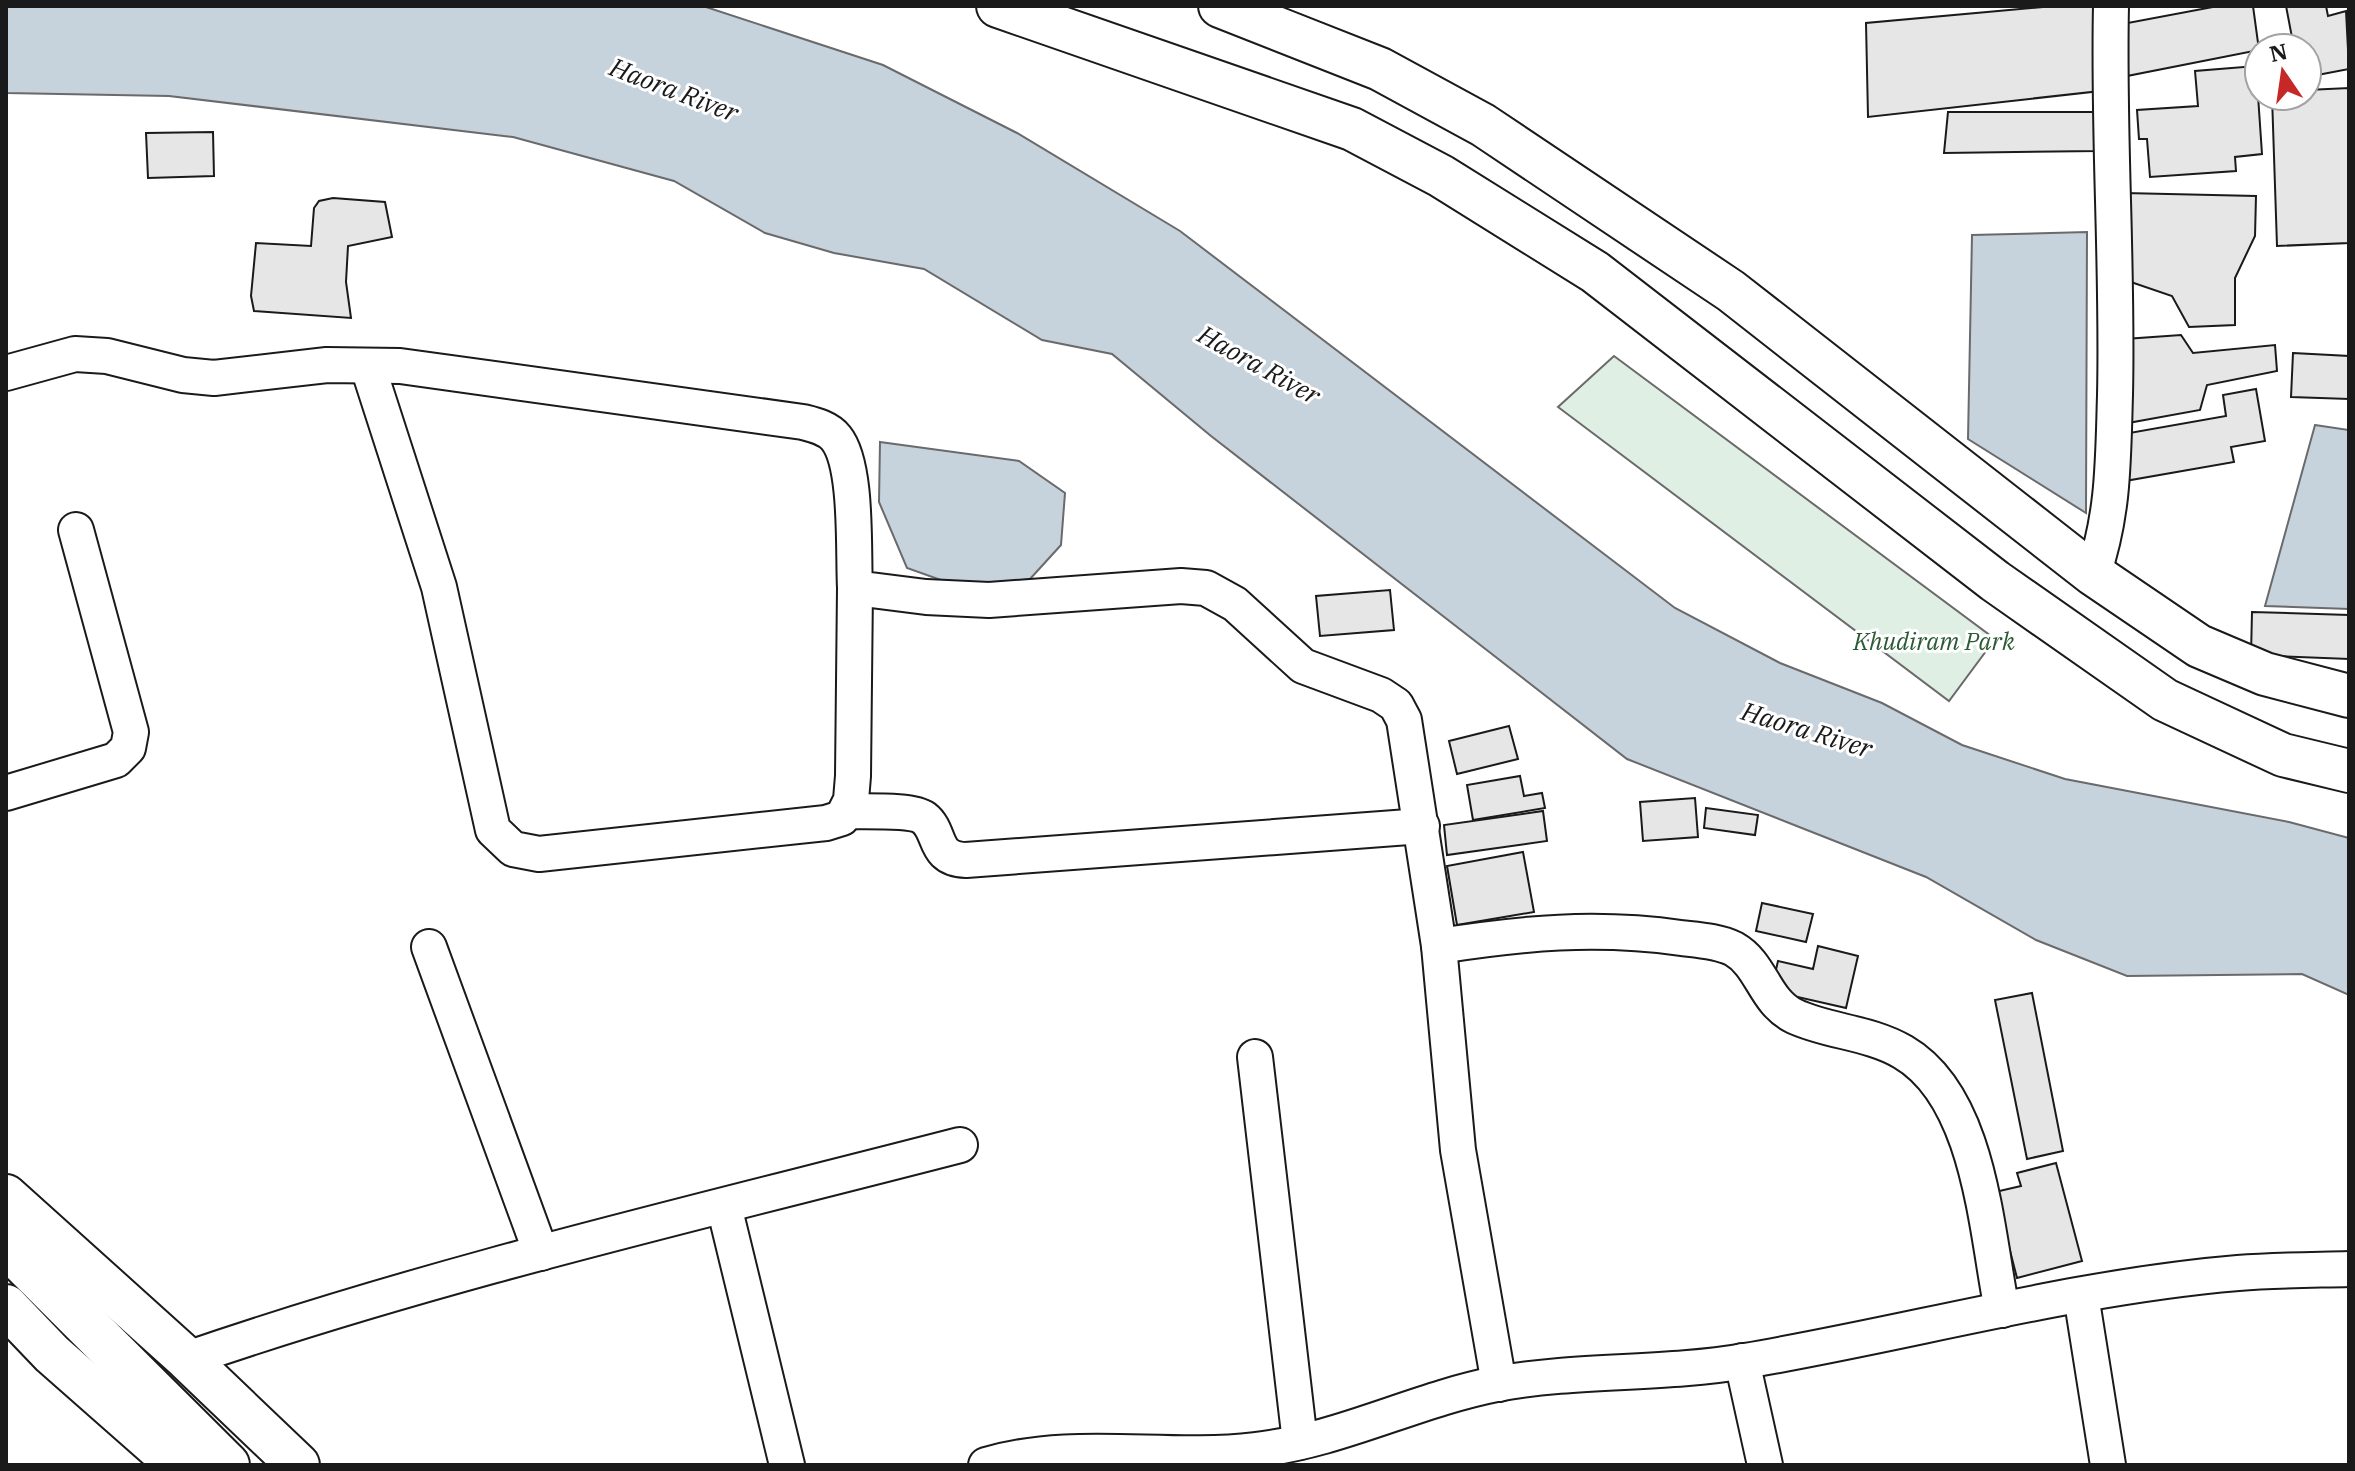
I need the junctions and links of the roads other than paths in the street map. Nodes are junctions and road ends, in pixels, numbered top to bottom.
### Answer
1 (998, 6) edge
2 (1220, 6) edge
3 (2111, 6) edge
4 (368, 367) junction
5 (6, 373) edge
6 (76, 530) dead end
7 (2093, 574) junction
8 (855, 588) junction
9 (2349, 696) edge
10 (2349, 771) edge
11 (6, 793) edge
12 (847, 811) junction
13 (1422, 826) junction
14 (1439, 946) junction
15 (429, 947) dead end
16 (1255, 1057) dead end
17 (960, 1145) dead end
18 (6, 1196) edge
19 (724, 1206) junction
20 (6, 1245) edge
21 (541, 1253) junction
22 (2349, 1269) edge
23 (2081, 1295) junction
24 (6, 1306) edge
25 (2002, 1310) junction
26 (187, 1359) junction
27 (1742, 1361) junction
28 (1499, 1384) junction
29 (1300, 1442) junction
30 (178, 1465) edge
31 (227, 1465) edge
32 (298, 1465) edge
33 (787, 1465) edge
34 (986, 1465) edge
35 (1765, 1465) edge
36 (2108, 1465) edge

1 - 10 street
2 - 7 street
3 - 7 street
4 - 5 street
4 - 8 street
4 - 12 street
6 - 11 street
7 - 9 street
8 - 12 street
8 - 13 street
12 - 13 street
13 - 14 street
14 - 25 street
14 - 28 street
15 - 21 street
16 - 29 street
17 - 19 street
18 - 26 street
19 - 21 street
19 - 33 street
20 - 31 main road
21 - 26 street
22 - 23 street
23 - 25 street
23 - 36 street
24 - 30 street
25 - 27 street
26 - 32 street
27 - 28 street
27 - 35 street
28 - 29 street
29 - 34 street

